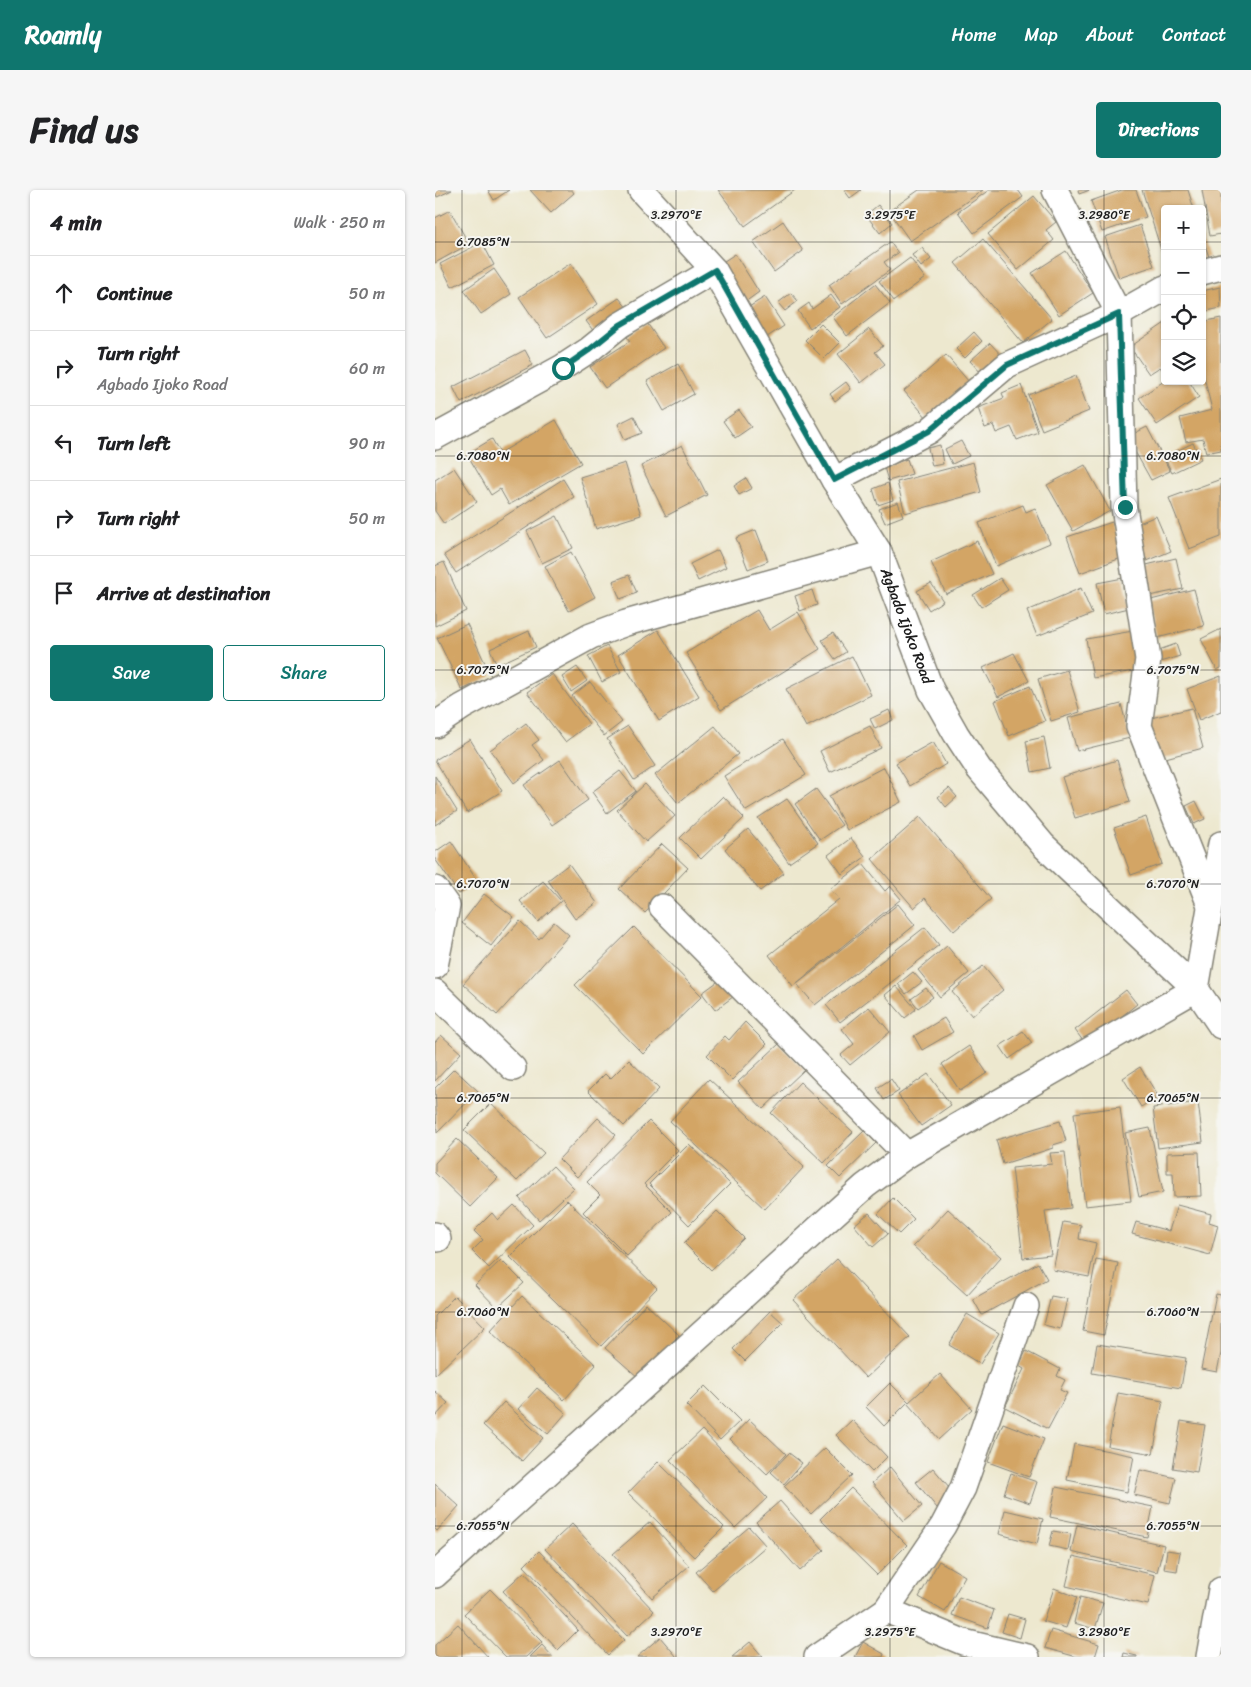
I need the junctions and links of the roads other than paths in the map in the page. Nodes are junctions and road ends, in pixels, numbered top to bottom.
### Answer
1 (641, 190) edge
2 (1055, 190) edge
3 (1221, 267) edge
4 (715, 270) junction
5 (1206, 271) edge
6 (1161, 290) edge
7 (1119, 314) junction
8 (435, 437) edge
9 (834, 480) junction
10 (879, 552) junction
11 (435, 725) edge
12 (1221, 844) edge
13 (435, 889) edge
14 (1210, 905) junction
15 (662, 907) dead end
16 (435, 966) edge
17 (1196, 989) junction
18 (435, 992) edge
19 (1221, 1026) edge
20 (513, 1068) dead end
21 (907, 1155) junction
22 (1027, 1306) dead end
23 (435, 1576) edge
24 (1221, 1590) edge
25 (886, 1610) junction
26 (959, 1649) edge
27 (817, 1657) edge
28 (1027, 1657) edge
29 (1209, 1657) edge

1 - 4 street, Agbado Ijoko Road
2 - 7 street
3 - 5 street
4 - 8 street
4 - 9 street, Agbado Ijoko Road
6 - 7 street
7 - 9 street
7 - 14 street
9 - 10 street, Agbado Ijoko Road
10 - 11 street
10 - 17 street, Agbado Ijoko Road
12 - 14 street
13 - 16 street
14 - 17 street
15 - 21 street
17 - 19 street, Agbado Ijoko Road
17 - 21 street
18 - 20 street
21 - 23 street
22 - 25 street
24 - 29 street
25 - 26 street
25 - 27 street
26 - 28 street

